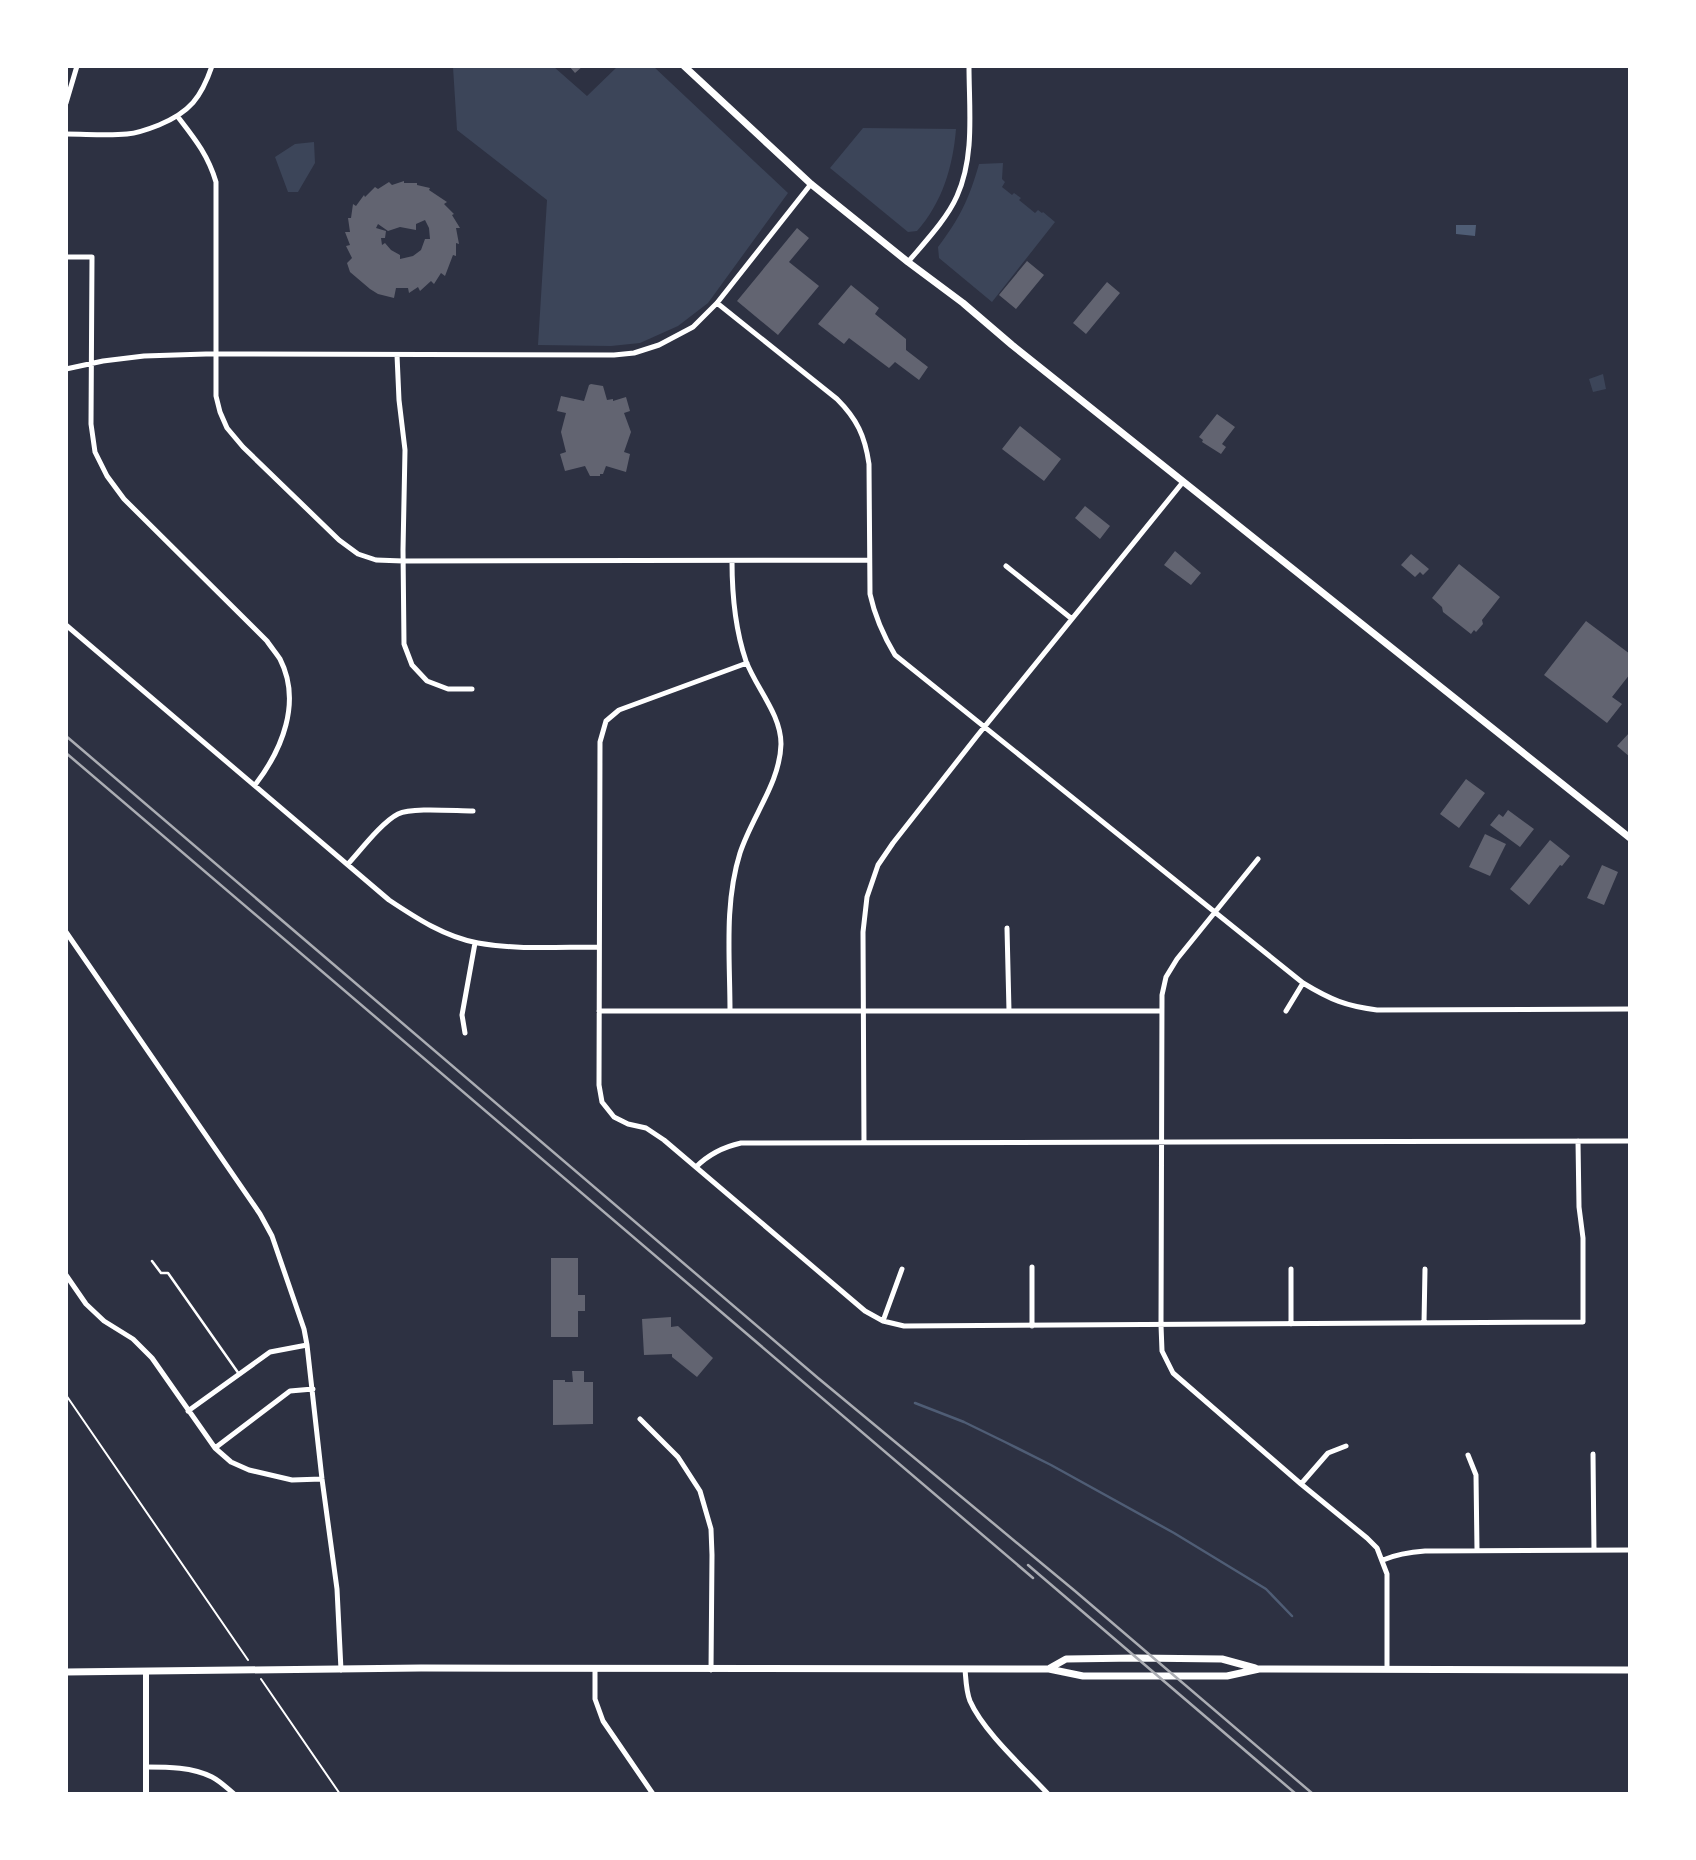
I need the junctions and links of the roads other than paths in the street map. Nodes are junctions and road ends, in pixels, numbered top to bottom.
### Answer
1 (77, 66) edge
2 (212, 66) edge
3 (684, 66) edge
4 (969, 66) edge
5 (66, 103) edge
6 (178, 117) junction
7 (66, 134) edge
8 (811, 184) junction
9 (66, 257) edge
10 (908, 262) junction
11 (717, 303) junction
12 (216, 354) junction
13 (397, 355) junction
14 (91, 364) junction
15 (66, 369) edge
16 (1183, 482) junction
17 (403, 561) junction
18 (732, 561) junction
19 (869, 561) junction
20 (1006, 566) dead end
21 (1072, 620) junction
22 (66, 625) edge
23 (747, 663) junction
24 (472, 689) dead end
25 (985, 727) junction
26 (255, 785) junction
27 (473, 811) dead end
28 (1629, 838) edge
29 (1258, 859) dead end
30 (348, 864) junction
31 (1215, 911) junction
32 (1007, 928) dead end
33 (66, 932) edge
34 (475, 943) junction
35 (598, 947) junction
36 (1303, 983) junction
37 (1629, 1009) edge
38 (864, 1010) junction
39 (730, 1011) junction
40 (1009, 1011) junction
41 (1286, 1011) dead end
42 (599, 1012) junction
43 (1161, 1012) junction
44 (465, 1033) dead end
45 (1578, 1141) junction
46 (1629, 1141) edge
47 (1161, 1142) junction
48 (864, 1143) junction
49 (696, 1167) junction
50 (152, 1261) dead end
51 (1031, 1267) dead end
52 (902, 1269) dead end
53 (1291, 1269) dead end
54 (1425, 1269) dead end
55 (66, 1275) edge
56 (883, 1321) junction
57 (1424, 1323) junction
58 (1291, 1324) junction
59 (1161, 1325) junction
60 (1032, 1326) junction
61 (307, 1345) junction
62 (239, 1374) junction
63 (313, 1389) junction
64 (188, 1411) junction
65 (640, 1419) dead end
66 (1346, 1446) dead end
67 (215, 1448) junction
68 (1593, 1454) dead end
69 (1468, 1455) dead end
70 (322, 1479) junction
71 (1301, 1484) junction
72 (1477, 1550) junction
73 (1594, 1550) junction
74 (1629, 1550) edge
75 (1383, 1560) junction
76 (595, 1669) junction
77 (965, 1669) junction
78 (1049, 1669) junction
79 (1387, 1669) junction
80 (341, 1670) junction
81 (711, 1670) junction
82 (1259, 1670) junction
83 (1629, 1670) edge
84 (146, 1671) junction
85 (66, 1672) edge
86 (146, 1767) junction
87 (146, 1794) edge
88 (234, 1794) edge
89 (653, 1794) edge
90 (1048, 1794) edge

1 - 5 street
2 - 6 street
3 - 8 main road
4 - 10 street
6 - 7 street
6 - 12 street
8 - 10 main road
8 - 11 street
9 - 14 street
10 - 16 main road
11 - 13 street
11 - 19 street
12 - 13 street
12 - 14 street
12 - 17 street
13 - 17 street
14 - 15 street
14 - 26 street
16 - 21 street
16 - 28 main road
17 - 18 street
17 - 24 street
18 - 19 street
18 - 23 street
19 - 25 street
20 - 21 street
21 - 25 street
22 - 26 street
23 - 35 street
23 - 39 street
25 - 31 street
25 - 38 street
26 - 30 street
27 - 30 street
29 - 31 street
30 - 34 street
31 - 36 street
31 - 43 street
32 - 40 street
33 - 61 street
34 - 35 street
34 - 44 street
35 - 42 street
36 - 37 street
36 - 41 street
38 - 39 street
38 - 40 street
38 - 48 street
39 - 42 street
40 - 43 street
42 - 49 street
43 - 47 street
45 - 46 street
45 - 47 street
45 - 57 street
47 - 48 street
47 - 59 street
48 - 49 street
49 - 56 street
50 - 62 lane
51 - 60 street
52 - 56 street
53 - 58 street
54 - 57 street
55 - 64 street
56 - 60 street
57 - 58 street
58 - 59 street
59 - 60 street
59 - 71 street
61 - 62 street
61 - 63 street
62 - 64 street
63 - 67 street
63 - 70 street
64 - 67 street
65 - 81 street
66 - 71 street
67 - 70 street
68 - 73 street
69 - 72 street
70 - 80 street
71 - 75 street
72 - 73 street
72 - 75 street
73 - 74 street
75 - 79 street
76 - 80 main road
76 - 81 main road
76 - 89 street
77 - 78 main road
77 - 81 main road
77 - 90 street
78 - 82 main road
78 - 82 main road
79 - 82 main road
79 - 83 main road
80 - 84 main road
84 - 85 main road
84 - 86 street
86 - 87 street
86 - 88 street

